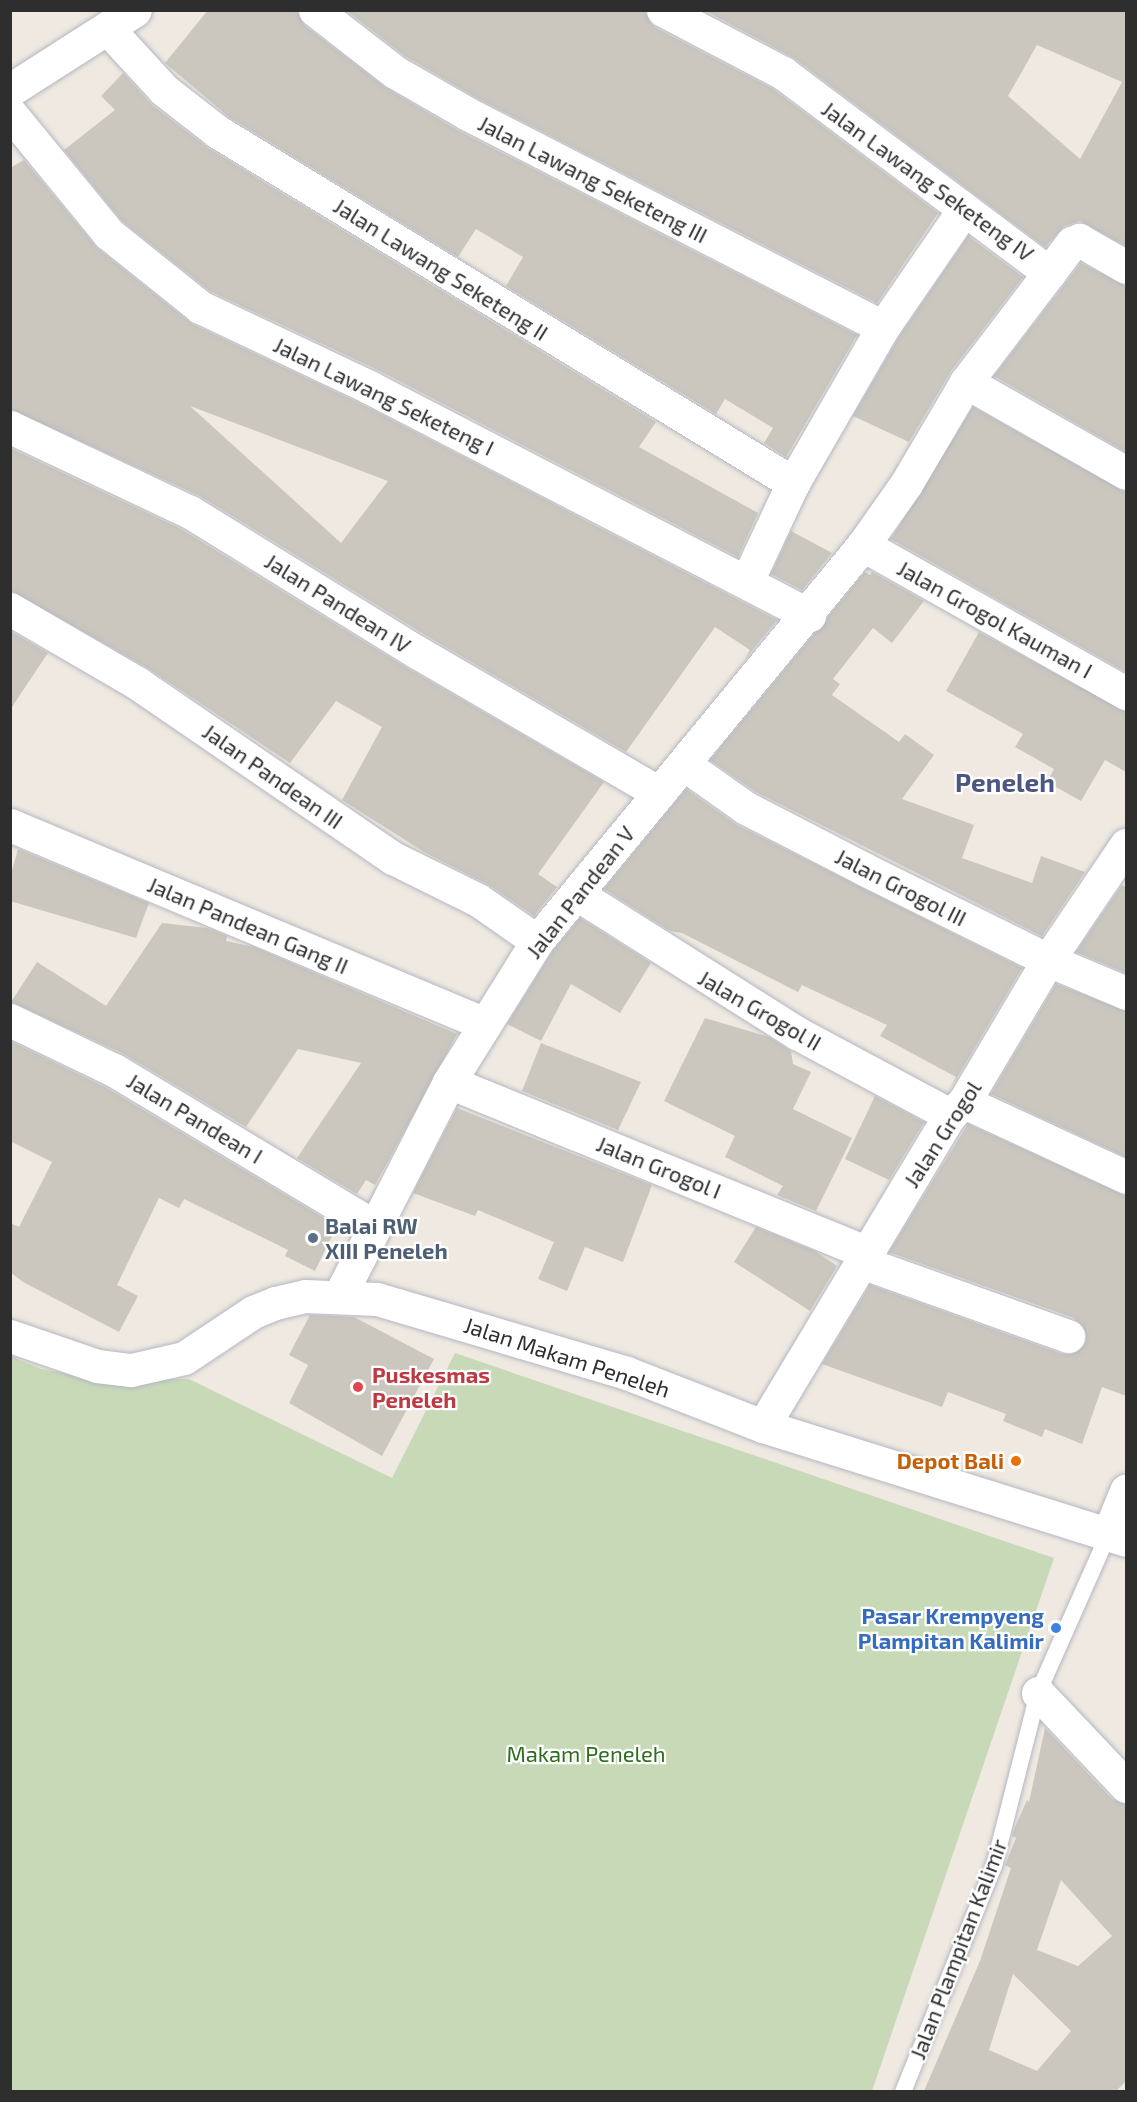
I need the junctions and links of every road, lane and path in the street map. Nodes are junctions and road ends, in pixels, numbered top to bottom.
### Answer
1 (135, 10) edge
2 (315, 10) edge
3 (663, 10) edge
4 (108, 29) junction
5 (10, 90) edge
6 (10, 113) edge
7 (964, 209) junction
8 (1126, 267) edge
9 (1049, 273) junction
10 (883, 327) junction
11 (966, 382) junction
12 (10, 427) edge
13 (1126, 473) edge
14 (794, 483) junction
15 (870, 536) junction
16 (747, 581) junction
17 (10, 609) edge
18 (809, 615) junction
19 (1126, 693) edge
20 (685, 765) junction
21 (659, 793) junction
22 (10, 825) edge
23 (1126, 846) edge
24 (577, 894) junction
25 (537, 941) junction
26 (1048, 960) junction
27 (1126, 993) edge
28 (10, 1020) edge
29 (485, 1024) junction
30 (449, 1082) junction
31 (957, 1109) junction
32 (1126, 1177) edge
33 (374, 1226) junction
34 (867, 1258) junction
35 (340, 1294) junction
36 (10, 1336) edge
37 (1068, 1336) dead end
38 (763, 1426) junction
39 (1126, 1491) edge
40 (1117, 1537) edge
41 (1038, 1693) junction
42 (1126, 1786) edge
43 (903, 2091) edge

1 - 4 street
2 - 10 street, Jalan Lawang Seketeng III
3 - 7 street, Jalan Lawang Seketeng IV
4 - 5 street
4 - 14 street, Jalan Lawang Seketeng II
6 - 16 street, Jalan Lawang Seketeng I
7 - 9 street, Jalan Lawang Seketeng IV
7 - 10 street
8 - 9 street
9 - 11 street, Jalan Lawang Seketeng IV
10 - 14 street
11 - 13 street
11 - 15 street, Jalan Lawang Seketeng IV
12 - 21 street, Jalan Pandean IV
14 - 16 street
15 - 18 street, Jalan Pandean V
15 - 19 street, Jalan Grogol Kauman I
16 - 18 street, Jalan Lawang Seketeng I
17 - 25 street, Jalan Pandean III
18 - 20 street, Jalan Pandean V
20 - 21 street, Jalan Pandean V
20 - 26 street, Jalan Grogol III
21 - 24 street, Jalan Pandean V
22 - 29 street, Jalan Pandean Gang II
23 - 26 street, Jalan Grogol
24 - 25 street, Jalan Pandean V
24 - 31 street, Jalan Grogol II
25 - 29 street, Jalan Pandean V
26 - 27 street, Jalan Grogol III
26 - 31 street, Jalan Grogol
28 - 33 street, Jalan Pandean I
29 - 30 street, Jalan Pandean V
30 - 33 street, Jalan Pandean V
30 - 34 street, Jalan Grogol I
31 - 32 street, Jalan Grogol II
31 - 34 street, Jalan Grogol
33 - 35 street, Jalan Pandean V
34 - 37 street, Jalan Grogol I
34 - 38 street, Jalan Grogol
35 - 36 street, Jalan Makam Peneleh
35 - 38 street, Jalan Makam Peneleh
38 - 40 street, Jalan Makam Peneleh
39 - 40 street
40 - 41 lane, Jalan Plampitan Kalimir
41 - 42 street
41 - 43 lane, Jalan Plampitan Kalimir

